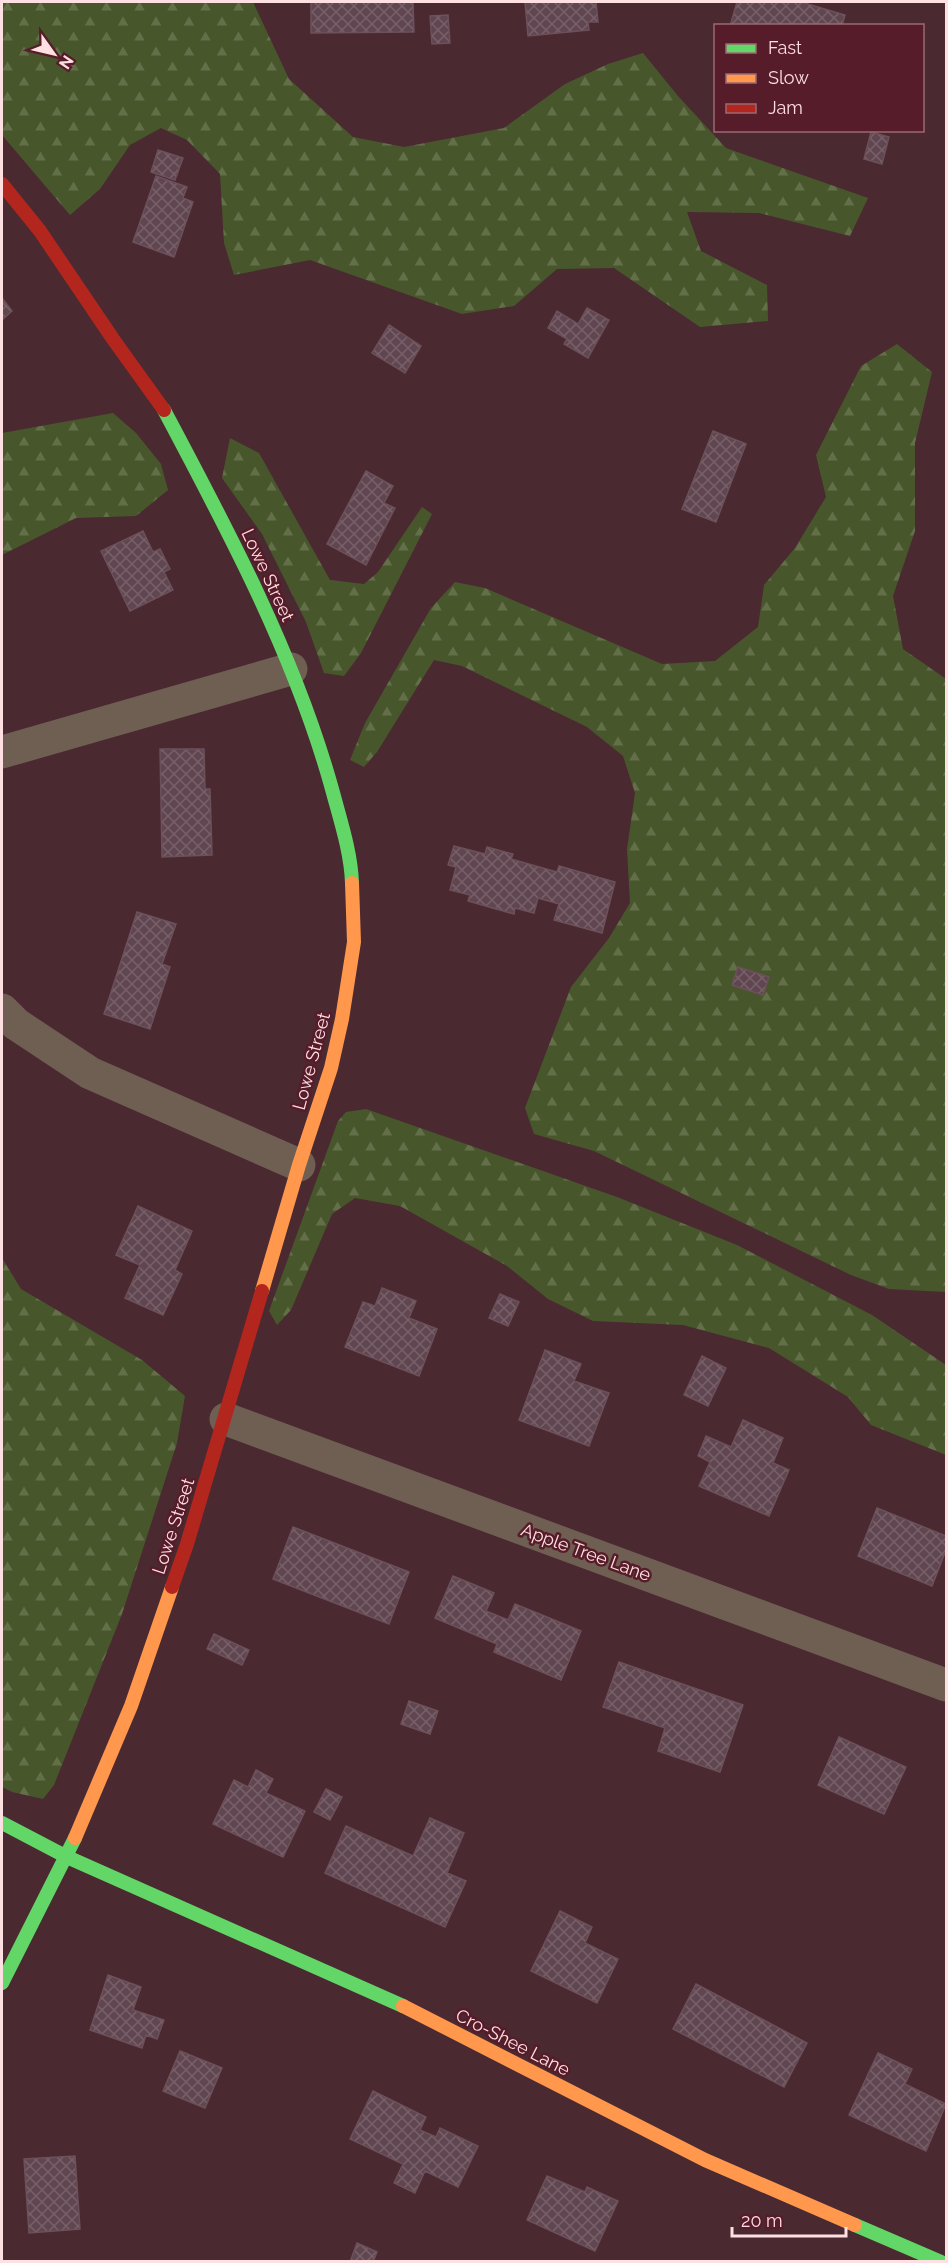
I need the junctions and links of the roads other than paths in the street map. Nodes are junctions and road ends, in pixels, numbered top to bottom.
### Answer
1 (2, 184) edge
2 (291, 669) junction
3 (2, 752) edge
4 (2, 1010) edge
5 (299, 1165) junction
6 (226, 1419) junction
7 (946, 1685) edge
8 (2, 1822) edge
9 (67, 1857) junction
10 (2, 1983) edge
11 (941, 2262) edge

1 - 2 street, Lowe Street
2 - 3 street
2 - 5 street, Lowe Street
4 - 5 street
5 - 6 street, Lowe Street
6 - 7 street, Apple Tree Lane
6 - 9 street, Lowe Street
8 - 9 street, Cro-Shee Lane
9 - 10 street, Lowe Street
9 - 11 street, Cro-Shee Lane

